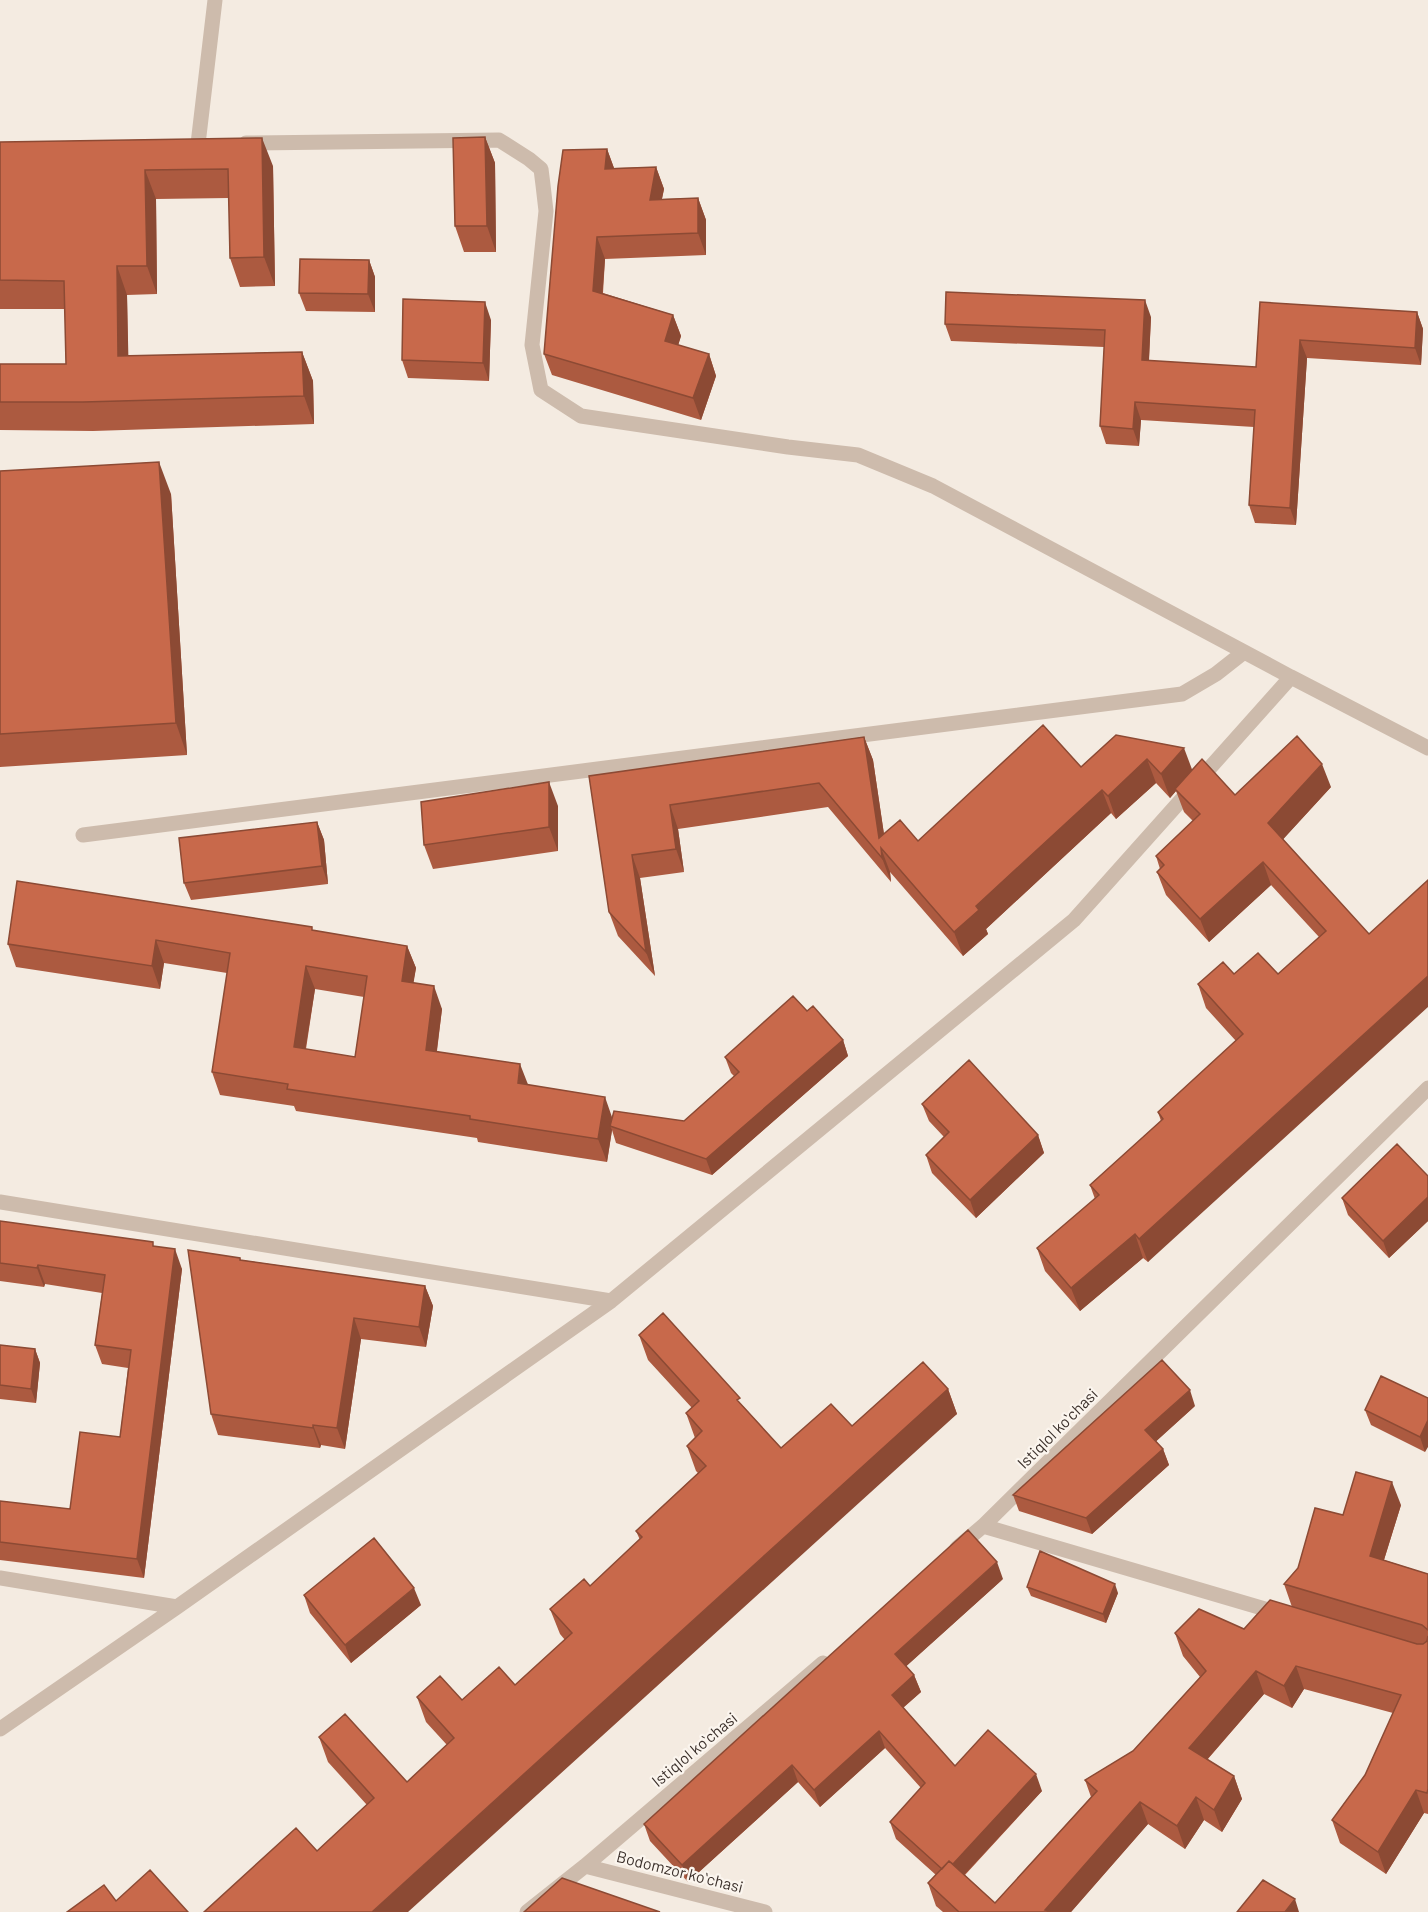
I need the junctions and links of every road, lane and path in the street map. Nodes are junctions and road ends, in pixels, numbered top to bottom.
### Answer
1 (215, 0) edge
2 (232, 143) edge
3 (198, 144) edge
4 (1244, 652) junction
5 (1291, 677) junction
6 (1428, 748) edge
7 (83, 835) dead end
8 (1428, 1088) edge
9 (0, 1203) edge
10 (611, 1301) junction
11 (983, 1526) junction
12 (947, 1557) edge
13 (0, 1578) edge
14 (177, 1607) junction
15 (1291, 1617) edge
16 (838, 1650) edge
17 (0, 1729) edge
18 (585, 1866) junction
19 (527, 1912) edge
20 (765, 1912) edge

1 - 3 street
2 - 4 street
4 - 5 street
4 - 7 street
5 - 6 street
5 - 10 street
8 - 11 street, Istiqlol koʻchasi
9 - 10 street
10 - 14 street
11 - 12 street, Istiqlol koʻchasi
11 - 15 street
13 - 14 street
14 - 17 street
16 - 18 street, Istiqlol koʻchasi
18 - 19 street, Istiqlol koʻchasi
18 - 20 street, Bodomzor koʻchasi

